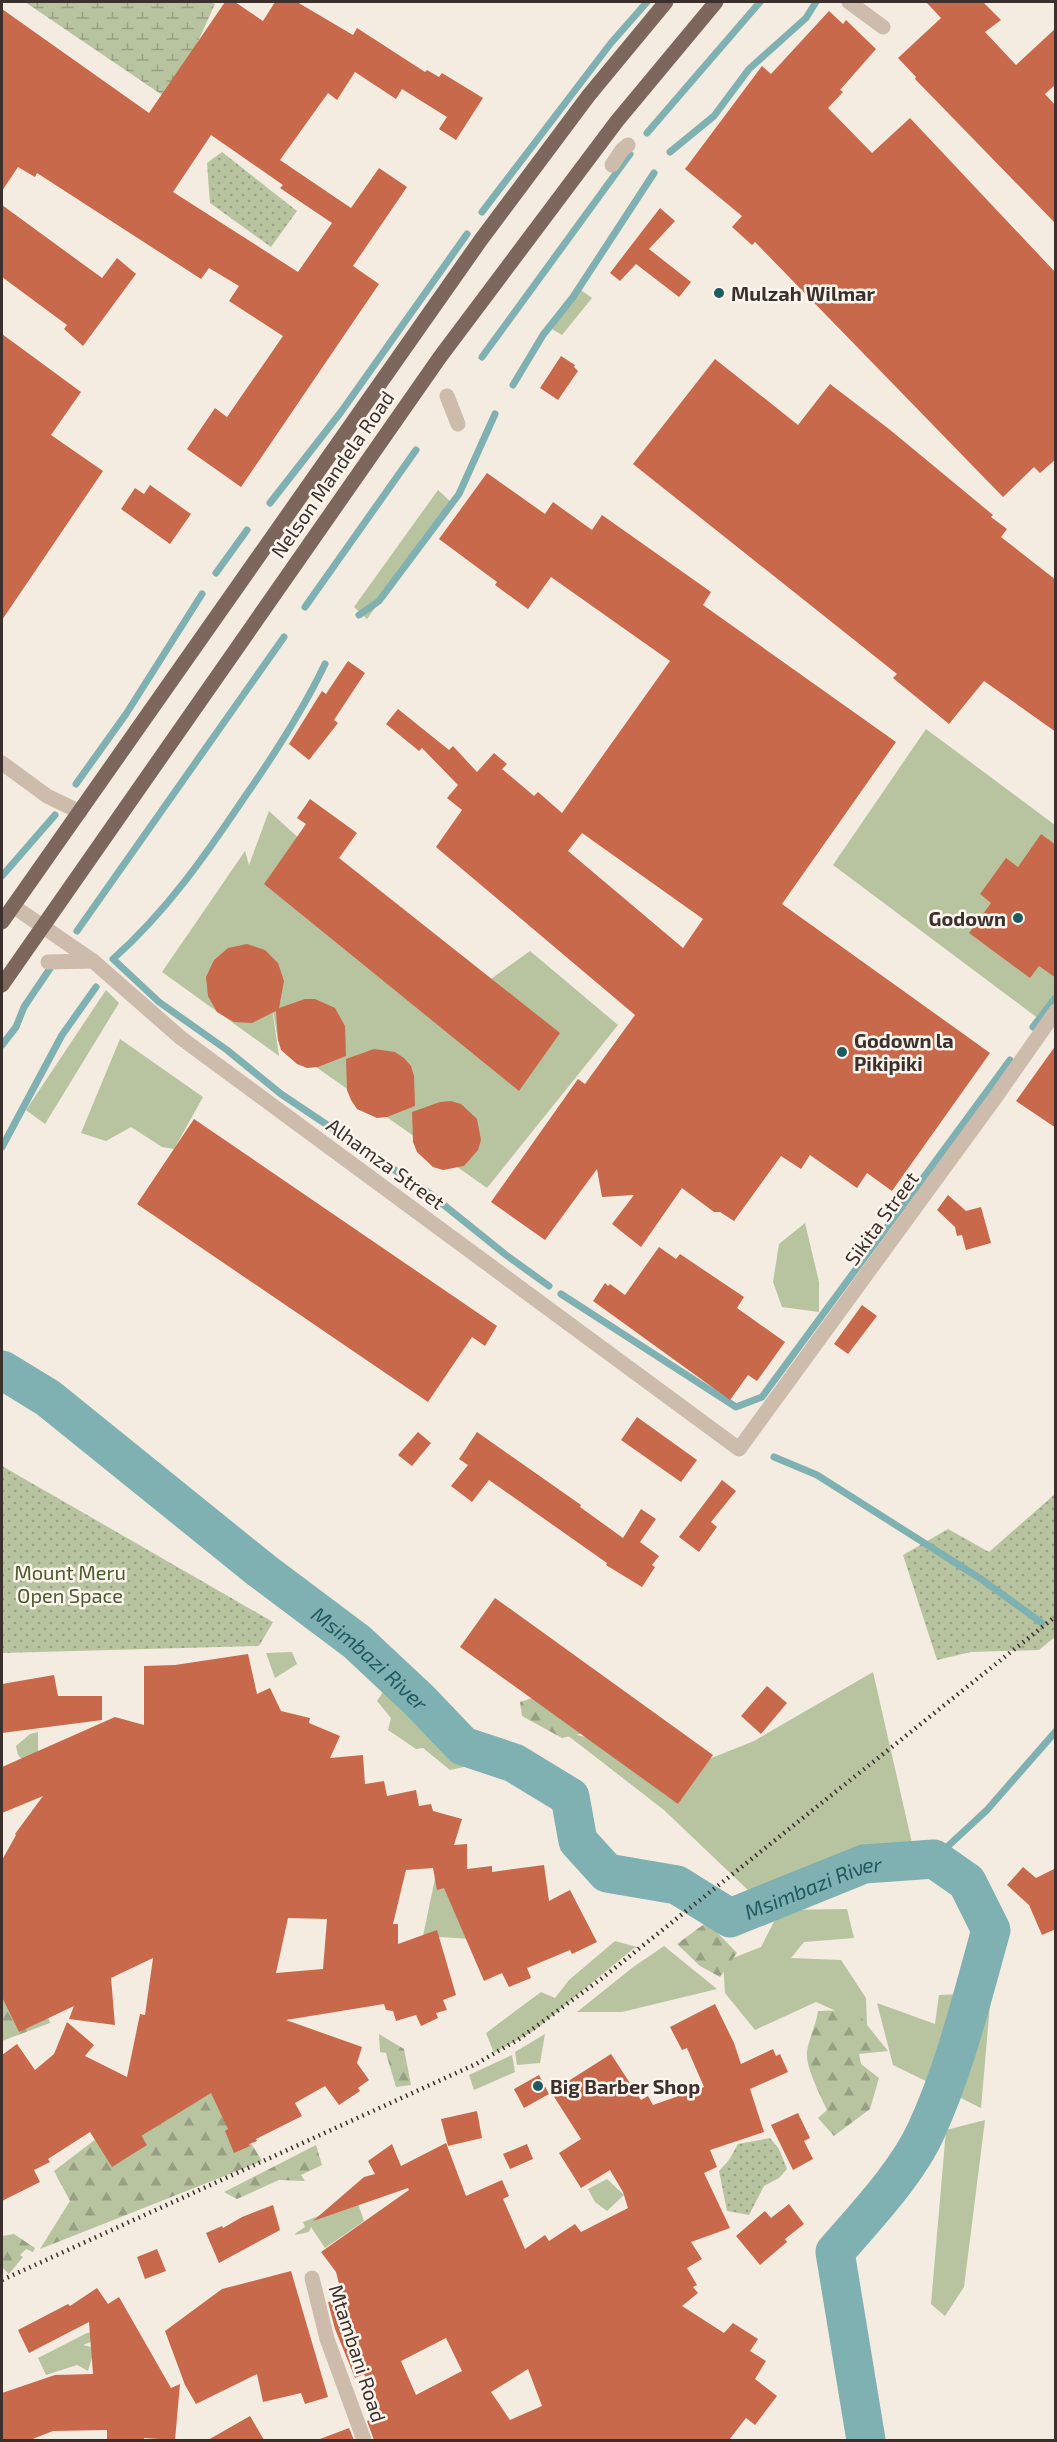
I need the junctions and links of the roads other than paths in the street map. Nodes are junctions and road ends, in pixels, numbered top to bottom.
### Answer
1 (666, 2) edge
2 (716, 2) edge
3 (849, 2) edge
4 (883, 27) dead end
5 (628, 145) dead end
6 (612, 165) dead end
7 (447, 396) dead end
8 (458, 424) dead end
9 (2, 763) edge
10 (80, 812) junction
11 (13, 906) junction
12 (2, 922) edge
13 (43, 928) junction
14 (93, 961) junction
15 (48, 962) dead end
16 (2, 984) edge
17 (1056, 1011) edge
18 (739, 1449) joint
19 (312, 2278) dead end
20 (364, 2440) edge

1 - 10 main road, Nelson Mandela Road
2 - 13 main road, Nelson Mandela Road
3 - 4 street
5 - 6 street
7 - 8 street
9 - 10 street
10 - 11 main road, Nelson Mandela Road
11 - 12 main road, Nelson Mandela Road
11 - 13 street, Alhamza Street
13 - 14 street, Alhamza Street
13 - 16 main road, Nelson Mandela Road
14 - 15 street
14 - 18 street, Alhamza Street
17 - 18 street, Sikita Street
19 - 20 street, Mtambani Road

